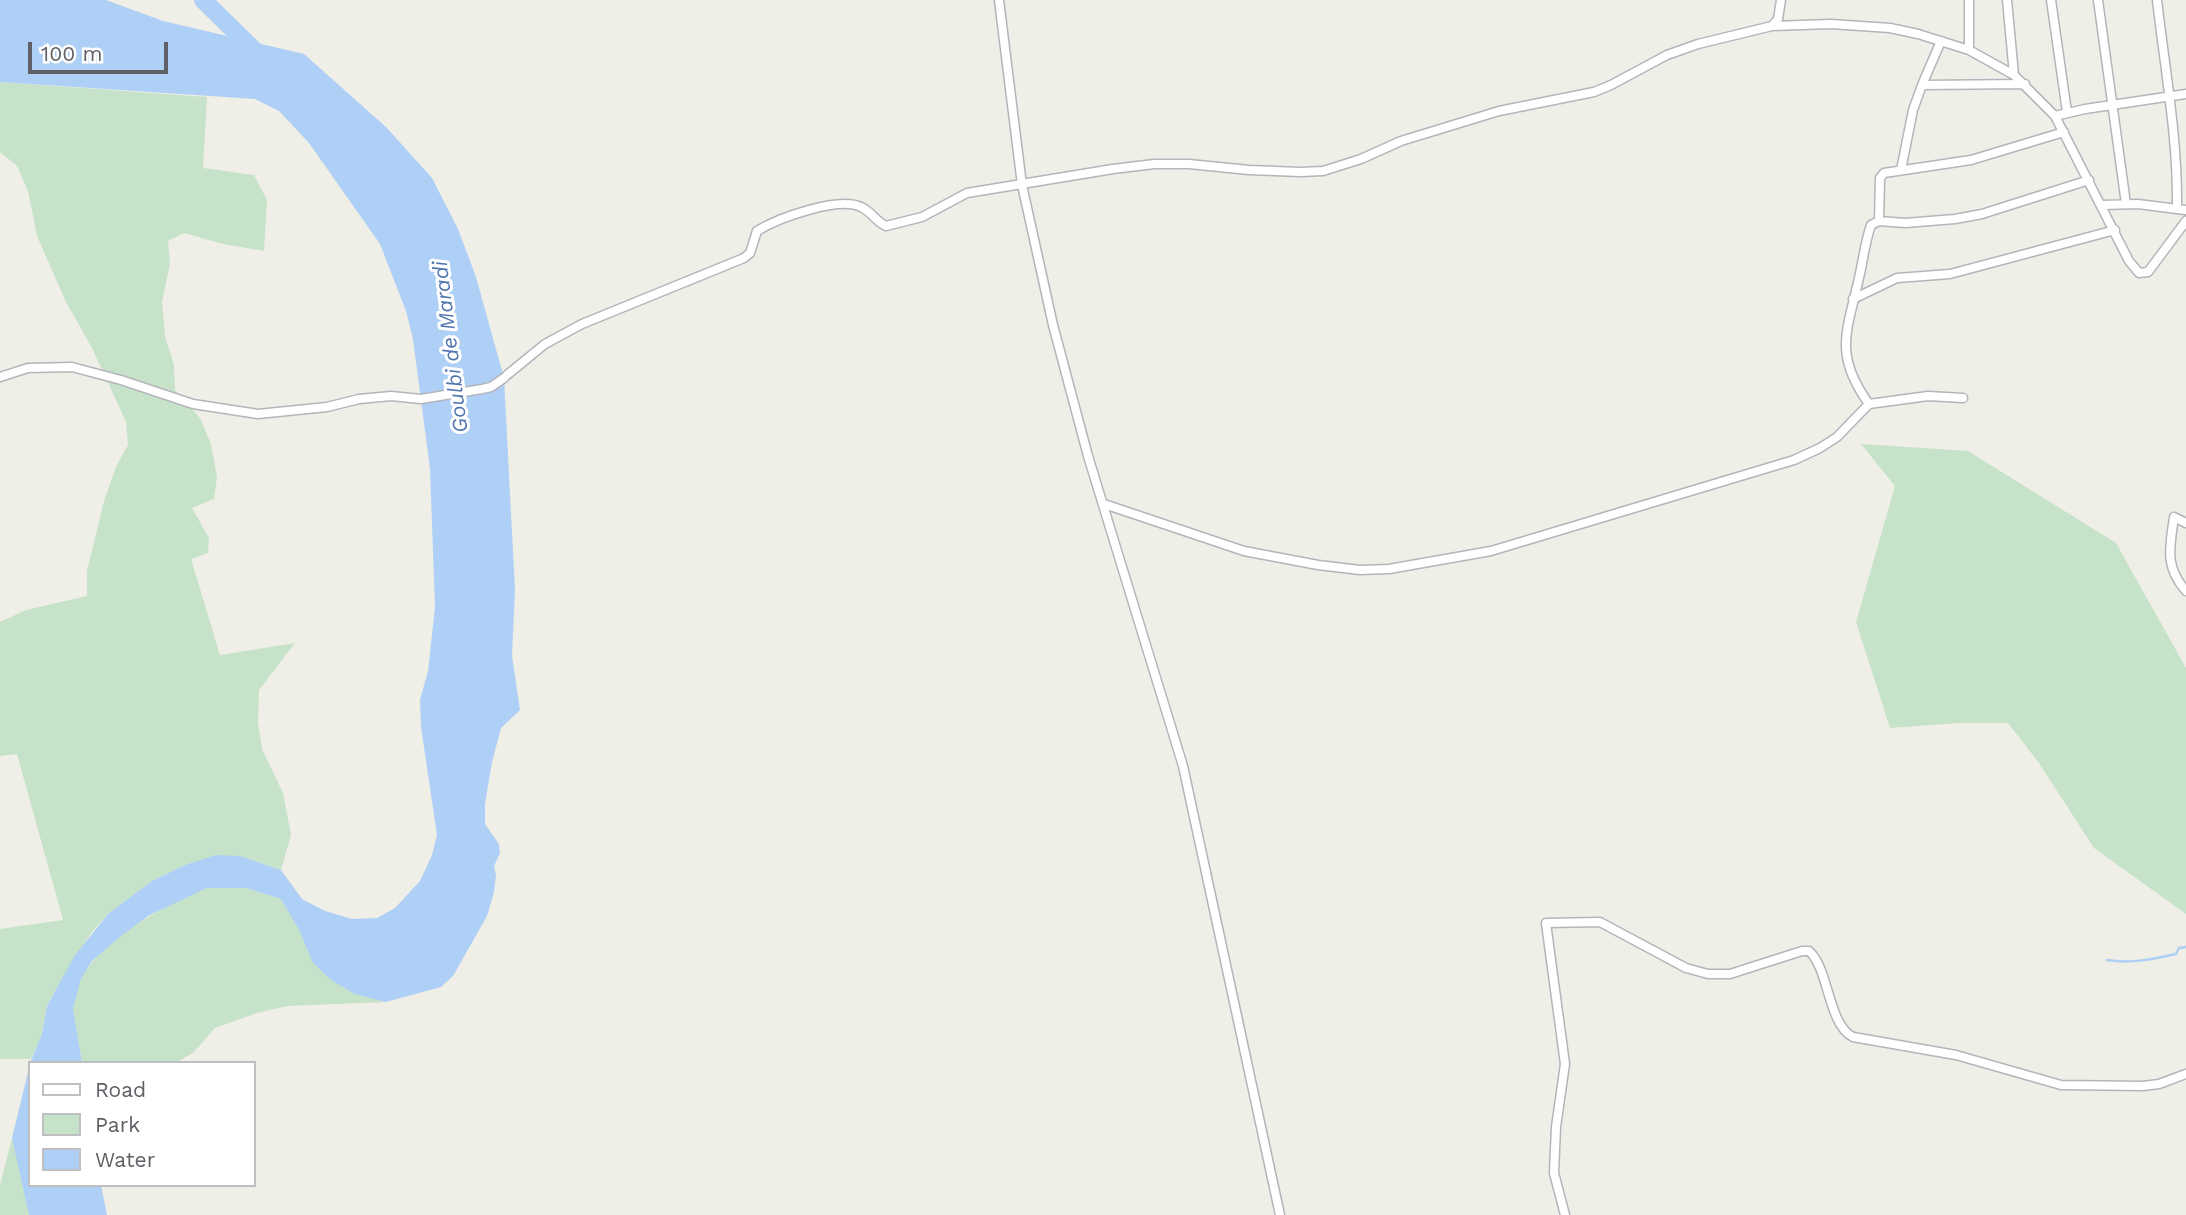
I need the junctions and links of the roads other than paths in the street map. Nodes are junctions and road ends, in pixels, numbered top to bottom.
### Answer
1 (999, 0) edge
2 (1781, 0) edge
3 (1969, 0) edge
4 (2007, 0) edge
5 (2051, 0) edge
6 (2098, 0) edge
7 (2157, 0) edge
8 (1772, 26) junction
9 (1941, 41) junction
10 (1969, 50) junction
11 (2014, 75) junction
12 (2025, 84) junction
13 (1922, 85) junction
14 (2186, 94) edge
15 (2171, 97) junction
16 (2113, 105) junction
17 (2067, 113) junction
18 (2056, 116) junction
19 (2064, 132) junction
20 (1901, 170) junction
21 (2088, 180) junction
22 (1022, 185) junction
23 (2126, 204) junction
24 (2102, 205) junction
25 (2181, 209) edge
26 (2186, 221) edge
27 (1879, 222) junction
28 (2115, 230) junction
29 (1853, 299) junction
30 (0, 377) edge
31 (1963, 398) dead end
32 (1868, 404) junction
33 (1104, 504) junction
34 (2186, 523) edge
35 (2186, 591) edge
36 (2186, 1074) edge
37 (1280, 1215) edge
38 (1565, 1215) edge

1 - 22 street
2 - 8 street
3 - 10 street
4 - 11 street
5 - 17 street
6 - 16 street
7 - 15 street
8 - 9 street
8 - 22 street
9 - 10 street
9 - 13 street
10 - 11 street
11 - 12 street
12 - 13 street
12 - 18 street
13 - 20 street
14 - 15 street
15 - 16 street
15 - 25 street
16 - 17 street
16 - 23 street
17 - 18 street
18 - 19 street
19 - 20 street
19 - 21 street
20 - 27 street
21 - 24 street
21 - 27 street
22 - 30 street
22 - 33 street
23 - 24 street
23 - 25 street
24 - 28 street
26 - 28 street
27 - 29 street
28 - 29 street
29 - 32 street
31 - 32 street
32 - 33 street
33 - 37 street
34 - 35 street
36 - 38 street

